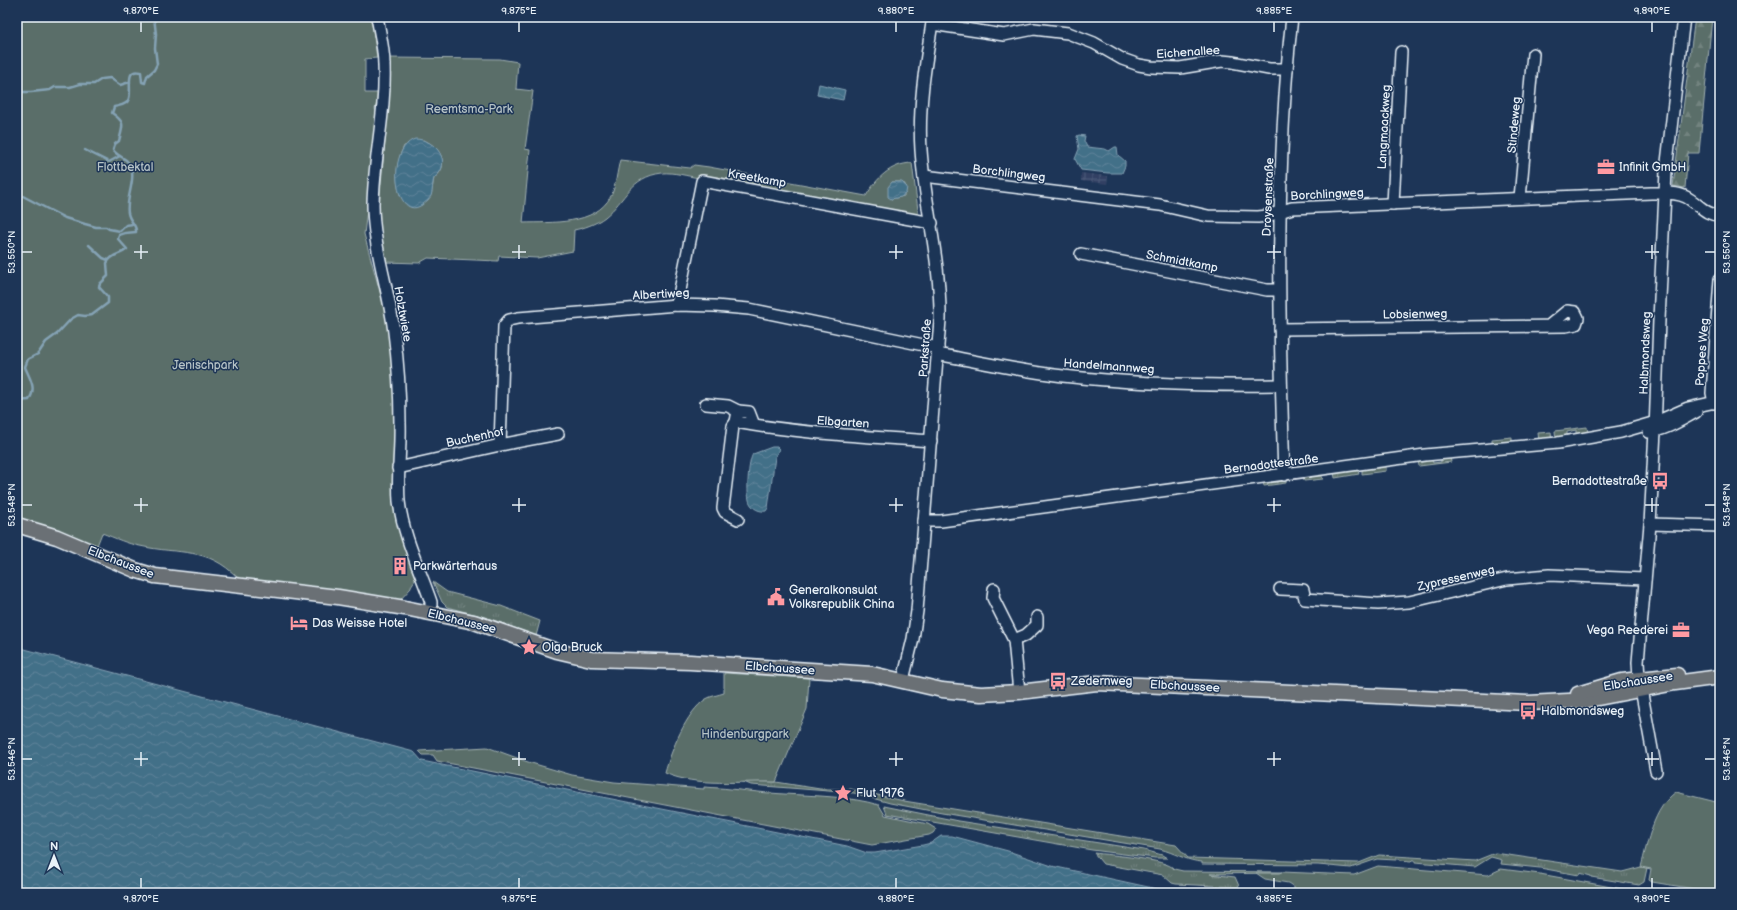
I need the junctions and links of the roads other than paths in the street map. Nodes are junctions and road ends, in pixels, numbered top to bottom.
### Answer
1 (377, 17) edge
2 (1292, 17) edge
3 (1684, 17) edge
4 (933, 21) edge
5 (1402, 52) dead end
6 (1533, 54) dead end
7 (1287, 69) junction
8 (924, 176) junction
9 (1664, 193) junction
10 (1520, 198) junction
11 (1393, 204) junction
12 (1280, 210) junction
13 (1720, 215) edge
14 (932, 223) junction
15 (1081, 254) dead end
16 (1720, 279) edge
17 (1279, 290) junction
18 (677, 305) junction
19 (1550, 325) dead end
20 (1280, 329) junction
21 (938, 351) junction
22 (1281, 385) junction
23 (1717, 402) edge
24 (706, 404) dead end
25 (737, 416) junction
26 (1656, 427) junction
27 (558, 434) dead end
28 (931, 441) junction
29 (500, 445) junction
30 (398, 468) junction
31 (1284, 475) junction
32 (738, 519) dead end
33 (924, 521) junction
34 (1650, 524) junction
35 (17, 525) edge
36 (1720, 526) edge
37 (1645, 578) junction
38 (994, 589) dead end
39 (1280, 589) dead end
40 (431, 613) junction
41 (1037, 617) dead end
42 (1014, 640) junction
43 (1720, 676) edge
44 (903, 680) junction
45 (1640, 684) junction
46 (1019, 692) junction
47 (1656, 771) dead end

1 - 30 street, Holztwiete
2 - 7 street, Droysenstraße
3 - 9 street, Halbmondsweg
4 - 7 street, Eichenallee
4 - 8 street, Parkstraße
5 - 11 street, Langmaackweg
6 - 10 street, Stindeweg
7 - 12 street, Droysenstraße
8 - 12 street, Borchlingweg
8 - 14 street, Parkstraße
9 - 10 street, Borchlingweg
9 - 13 street, Borchlingweg
9 - 26 street, Halbmondsweg
10 - 11 street, Borchlingweg
11 - 12 street, Borchlingweg
12 - 17 street, Droysenstraße
14 - 18 street, Kreetkamp
14 - 21 street, Parkstraße
15 - 17 street, Schmidtkamp
16 - 23 street, Poppes Weg
17 - 20 street, Droysenstraße
18 - 21 street, Albertiweg
18 - 29 street, Albertiweg
19 - 20 street, Lobsienweg
20 - 22 street, Droysenstraße
21 - 22 street, Handelmannweg
21 - 28 street, Parkstraße
22 - 31 street, Droysenstraße
23 - 26 street, Bernadottestraße
24 - 25 street, Elbgarten
25 - 28 street, Elbgarten
25 - 32 street
26 - 31 street, Bernadottestraße
26 - 34 street, Halbmondsweg
27 - 29 street, Buchenhof
28 - 33 street, Parkstraße
29 - 30 street, Buchenhof
30 - 40 street, Holztwiete
31 - 33 street, Bernadottestraße
33 - 44 street, Parkstraße
34 - 36 street
34 - 37 street, Halbmondsweg
35 - 40 main road, Elbchaussee
37 - 39 street, Zypressenweg
37 - 45 street, Halbmondsweg
38 - 42 street
40 - 44 main road, Elbchaussee
41 - 42 street
42 - 46 street
43 - 45 main road, Elbchaussee
44 - 46 main road, Elbchaussee
45 - 46 main road, Elbchaussee
45 - 47 street, Halbmondsweg

